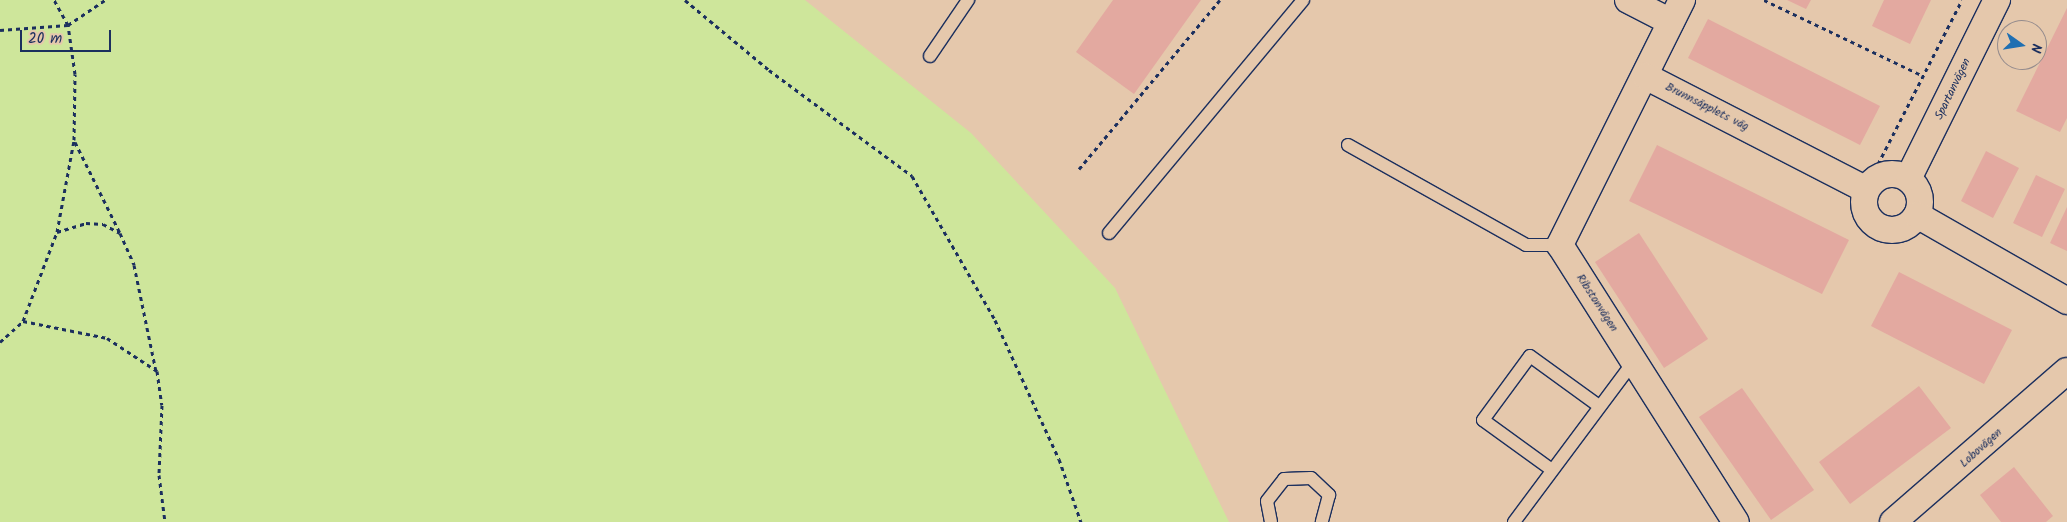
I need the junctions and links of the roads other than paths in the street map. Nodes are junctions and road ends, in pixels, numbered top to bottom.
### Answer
1 (968, 0) edge
2 (1303, 0) edge
3 (1628, 0) edge
4 (1997, 0) edge
5 (1677, 11) edge
6 (930, 56) dead end
7 (1645, 76) junction
8 (1348, 146) dead end
9 (1909, 178) junction
10 (1865, 189) junction
11 (1918, 215) junction
12 (1109, 233) dead end
13 (1560, 245) junction
14 (2067, 301) edge
15 (1634, 361) junction
16 (2067, 371) edge
17 (1599, 406) junction
18 (1552, 470) junction
19 (1326, 521) edge
20 (1271, 522) edge
21 (1514, 522) edge
22 (1736, 522) edge
23 (1893, 522) edge

1 - 6 lane
2 - 12 lane
3 - 5 street
4 - 9 street, Spartanvägen
5 - 7 street
7 - 10 street, Brunnsäpplets väg
7 - 13 street
8 - 13 lane
9 - 10 street
9 - 11 street
10 - 11 street
11 - 14 street
13 - 15 street, Ribstonvägen
15 - 17 lane
15 - 22 street, Ribstonvägen
16 - 23 street, Lobovägen
17 - 18 lane
17 - 18 lane
18 - 21 lane
19 - 20 lane

